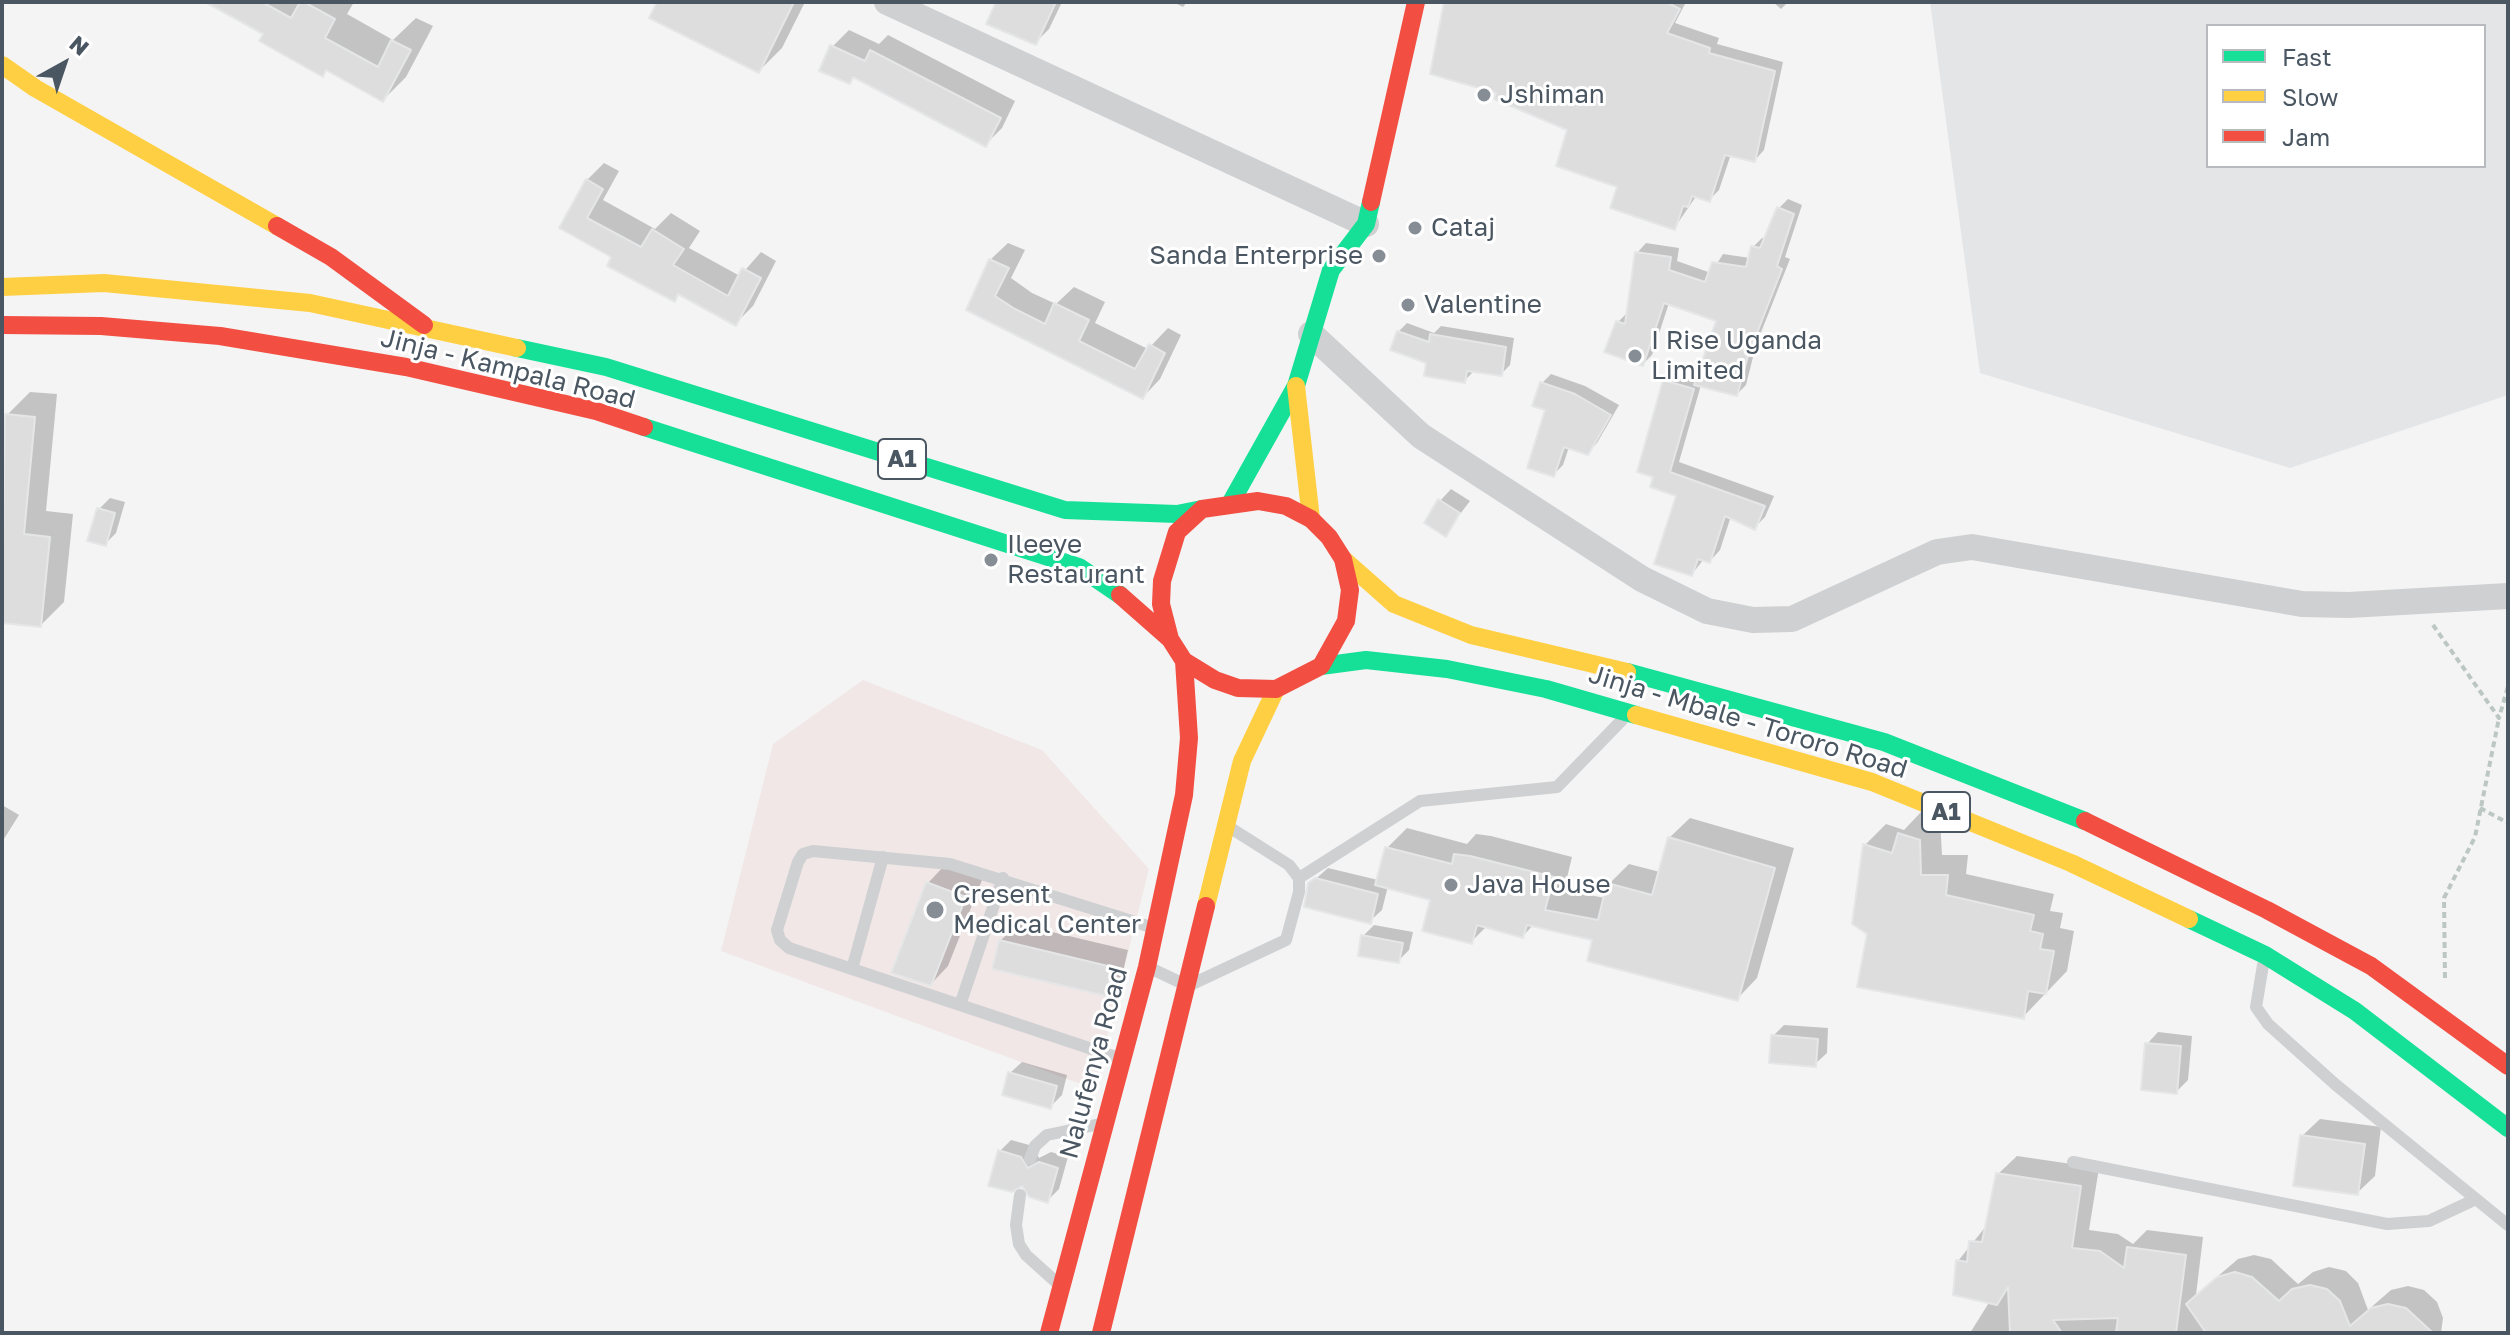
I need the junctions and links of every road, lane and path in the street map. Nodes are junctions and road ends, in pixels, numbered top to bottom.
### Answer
1 (887, 2) edge
2 (1416, 2) edge
3 (2, 65) edge
4 (1366, 224) junction
5 (2, 287) edge
6 (2, 325) edge
7 (424, 325) junction
8 (1311, 334) junction
9 (1296, 386) junction
10 (1230, 504) junction
11 (1202, 509) junction
12 (1311, 519) junction
13 (1343, 559) junction
14 (2508, 596) edge
15 (2415, 600) junction
16 (1170, 639) junction
17 (1184, 661) junction
18 (1321, 666) junction
19 (2508, 686) edge
20 (1276, 689) junction
21 (1627, 715) junction
22 (2499, 718) junction
23 (2480, 808) junction
24 (2508, 823) edge
25 (1228, 827) junction
26 (883, 857) junction
27 (1003, 878) junction
28 (1299, 878) junction
29 (1156, 928) junction
30 (2265, 955) junction
31 (1147, 967) junction
32 (852, 969) junction
33 (1188, 986) junction
34 (960, 1005) junction
35 (2445, 1017) junction
36 (1122, 1059) junction
37 (2508, 1066) edge
38 (1105, 1123) junction
39 (2508, 1128) edge
40 (1030, 1159) dead end
41 (2073, 1162) dead end
42 (1020, 1195) dead end
43 (2476, 1199) junction
44 (2508, 1225) edge
45 (1061, 1287) junction
46 (1049, 1333) edge
47 (1101, 1333) edge

1 - 4 street
2 - 4 main road
3 - 7 main road
4 - 8 main road
5 - 7 main road, Jinja - Kampala Road / A1
6 - 16 main road, Jinja - Kampala Road / A1
7 - 11 main road, Jinja - Kampala Road / A1
8 - 9 main road
8 - 15 street
9 - 10 main road
9 - 12 main road
10 - 11 main road, A1
10 - 12 main road, A1
11 - 16 main road, A1
12 - 13 main road, A1
13 - 18 main road, A1
13 - 35 main road, Jinja - Mbale - Tororo Road / A1
14 - 15 street
15 - 22 path
16 - 17 main road, A1
17 - 20 main road, A1
17 - 29 main road, Nalufenya Road
18 - 20 main road, A1
18 - 21 main road, Jinja - Mbale - Tororo Road / A1
19 - 22 path
20 - 25 main road
21 - 28 lane
21 - 30 main road, Jinja - Mbale - Tororo Road / A1
22 - 23 path
23 - 24 path
23 - 35 path
25 - 28 lane
25 - 33 main road
26 - 27 lane
26 - 32 lane
26 - 32 lane
27 - 29 lane
27 - 34 lane
28 - 33 lane
29 - 31 main road, Nalufenya Road
30 - 39 main road, Jinja - Mbale - Tororo Road / A1
30 - 43 lane
31 - 33 lane
31 - 36 main road, Nalufenya Road
32 - 34 lane
33 - 47 main road
34 - 36 lane
35 - 37 main road, Jinja - Mbale - Tororo Road / A1
36 - 38 main road, Nalufenya Road
38 - 40 lane
38 - 45 main road, Nalufenya Road
41 - 43 lane
42 - 45 lane
43 - 44 lane
45 - 46 main road, Nalufenya Road

